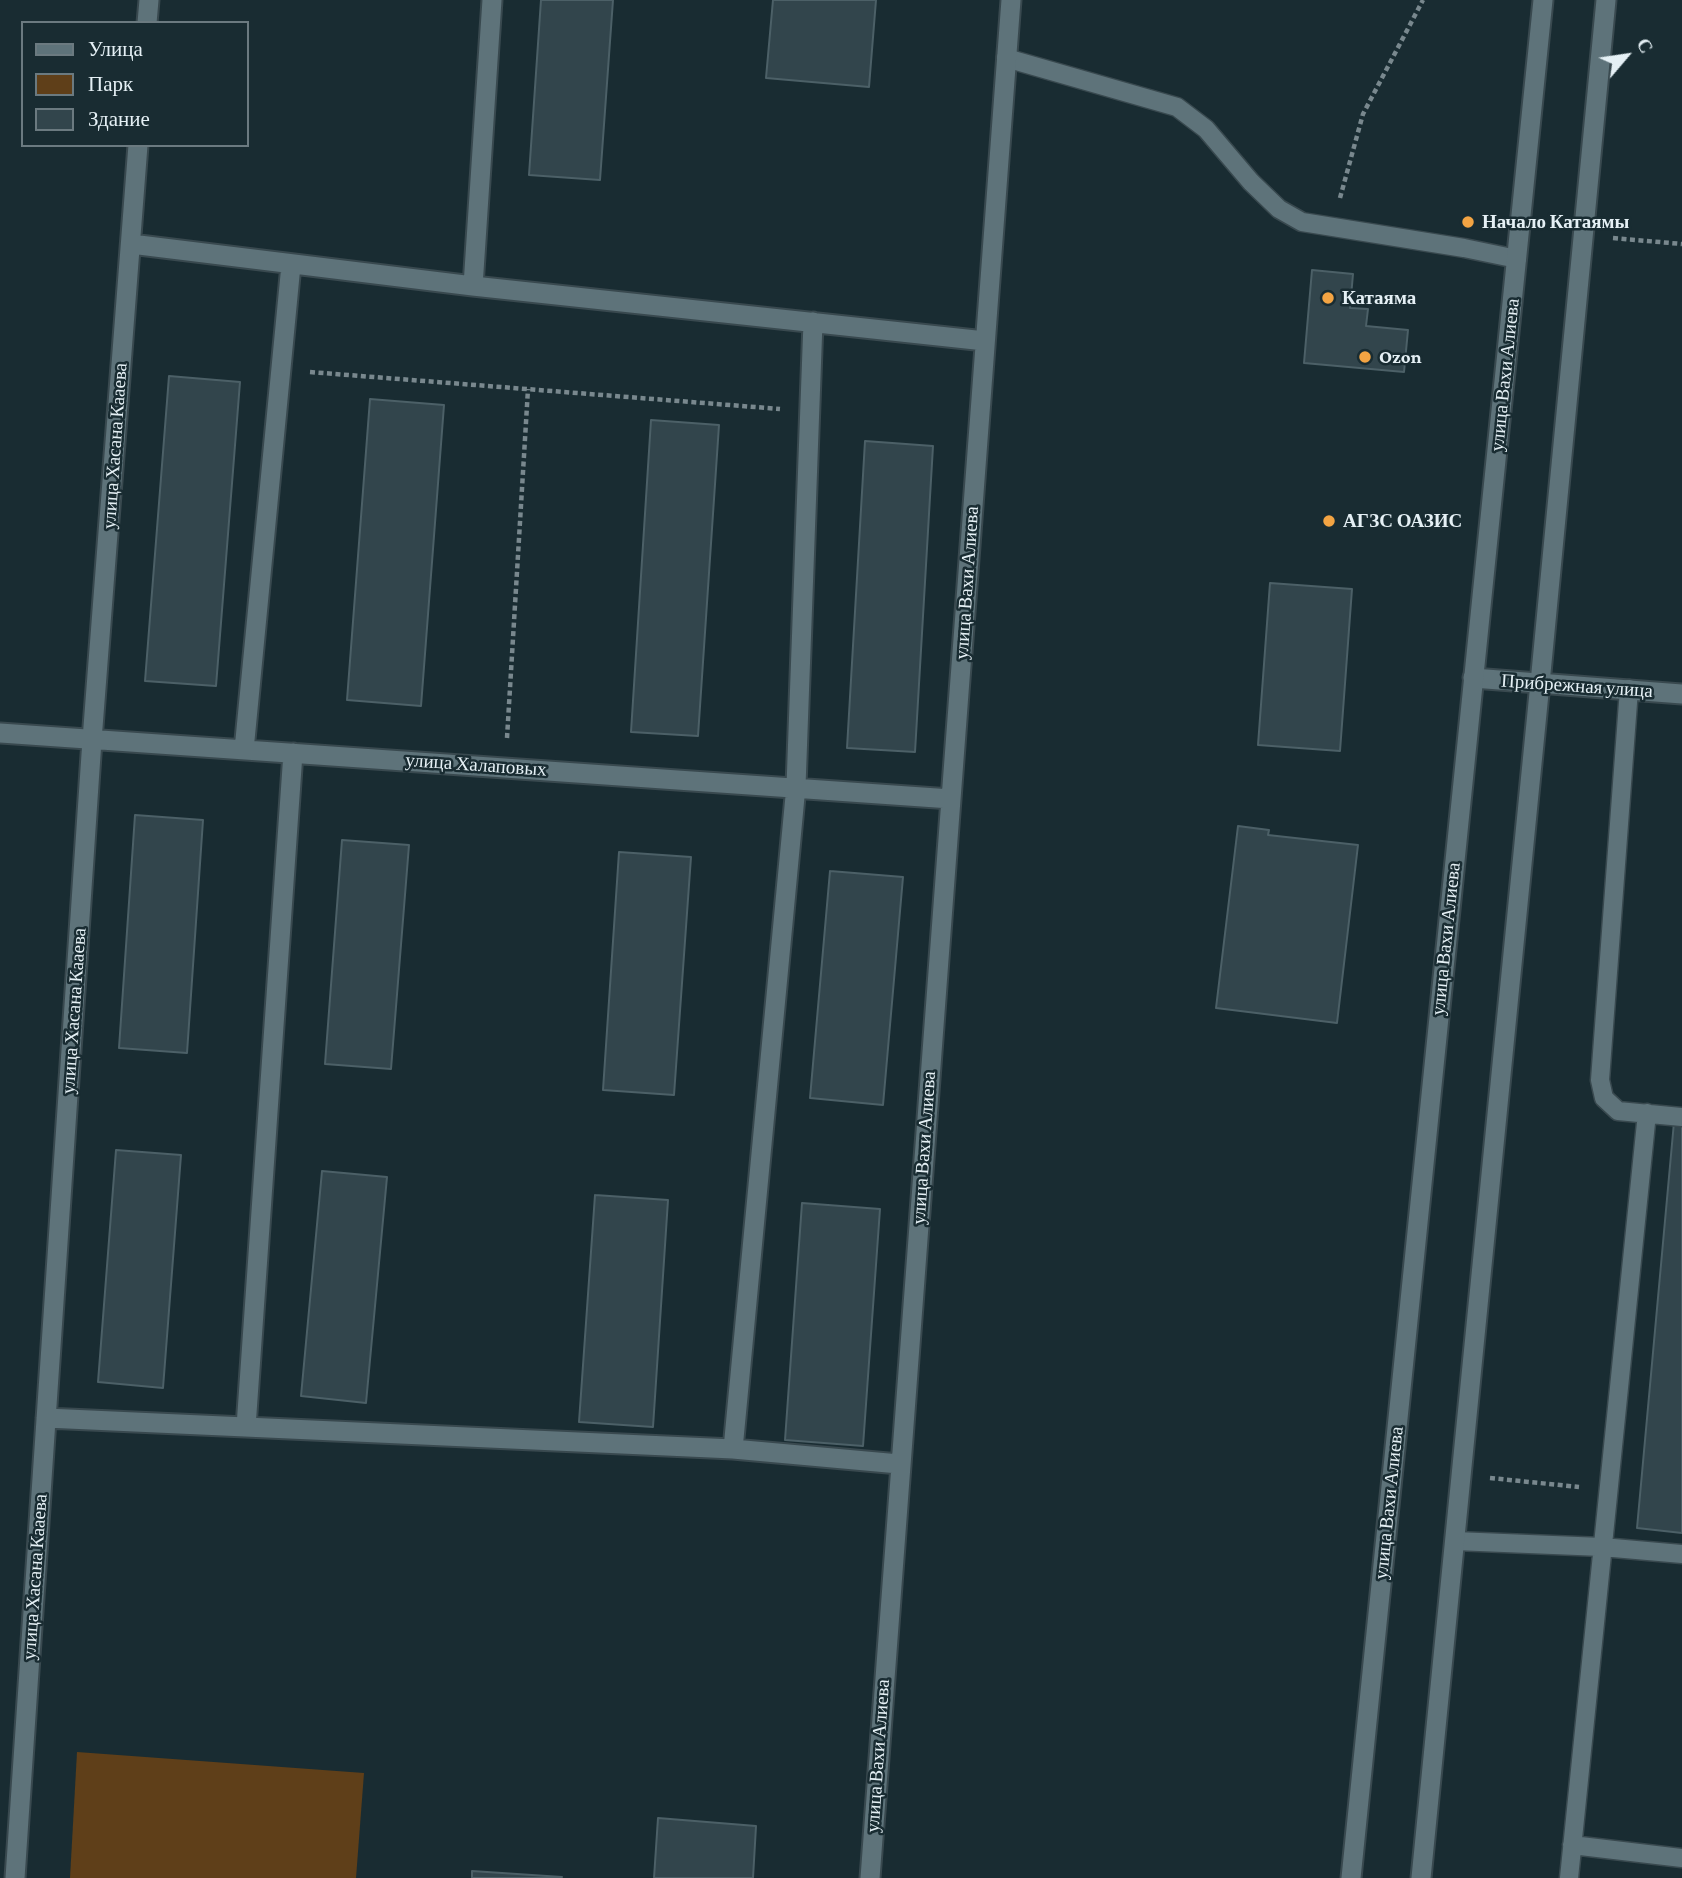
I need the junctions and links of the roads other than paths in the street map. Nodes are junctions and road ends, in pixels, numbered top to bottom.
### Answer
1 (149, 0) edge
2 (492, 0) edge
3 (1011, 0) edge
4 (1543, 0) edge
5 (1606, 0) edge
6 (147, 21) edge
7 (1006, 58) junction
8 (138, 147) edge
9 (131, 244) junction
10 (1517, 259) junction
11 (291, 265) junction
12 (473, 286) junction
13 (813, 321) junction
14 (985, 341) junction
15 (1473, 678) junction
16 (1540, 683) junction
17 (1629, 689) junction
18 (1682, 694) edge
19 (0, 733) edge
20 (92, 740) junction
21 (244, 750) junction
22 (293, 753) junction
23 (796, 786) junction
24 (951, 799) junction
25 (1647, 1113) junction
26 (1682, 1117) edge
27 (46, 1418) junction
28 (246, 1427) junction
29 (733, 1449) junction
30 (899, 1464) junction
31 (1455, 1541) junction
32 (1602, 1547) junction
33 (1682, 1553) edge
34 (1572, 1845) junction
35 (1682, 1858) edge
36 (15, 1878) edge
37 (870, 1878) edge
38 (1351, 1878) edge
39 (1421, 1878) edge
40 (1569, 1878) edge

1 - 6 street
2 - 12 street
3 - 7 street, улица Вахи Алиева
4 - 10 street, улица Вахи Алиева
5 - 16 street
7 - 10 lane
7 - 14 street, улица Вахи Алиева
8 - 9 street, улица Хасана Кааева
9 - 11 street
9 - 20 street, улица Хасана Кааева
10 - 15 street, улица Вахи Алиева
11 - 12 street
11 - 21 street
12 - 13 street
13 - 14 street
13 - 23 street
14 - 24 street, улица Вахи Алиева
15 - 16 street, Прибрежная улица
15 - 38 street, улица Вахи Алиева
16 - 17 street, Прибрежная улица
16 - 31 street
17 - 18 street, Прибрежная улица
17 - 25 lane
19 - 20 street, улица Халаповых
20 - 21 street, улица Халаповых
20 - 27 street, улица Хасана Кааева
21 - 22 street, улица Халаповых
22 - 23 street, улица Халаповых
22 - 28 street
23 - 24 street, улица Халаповых
23 - 29 street
24 - 30 street, улица Вахи Алиева
25 - 26 lane
25 - 32 lane
27 - 28 street
27 - 36 street, улица Хасана Кааева
28 - 29 street
29 - 30 street
30 - 37 street, улица Вахи Алиева
31 - 32 lane
31 - 39 street
32 - 33 lane
32 - 34 lane
34 - 35 lane
34 - 40 lane

